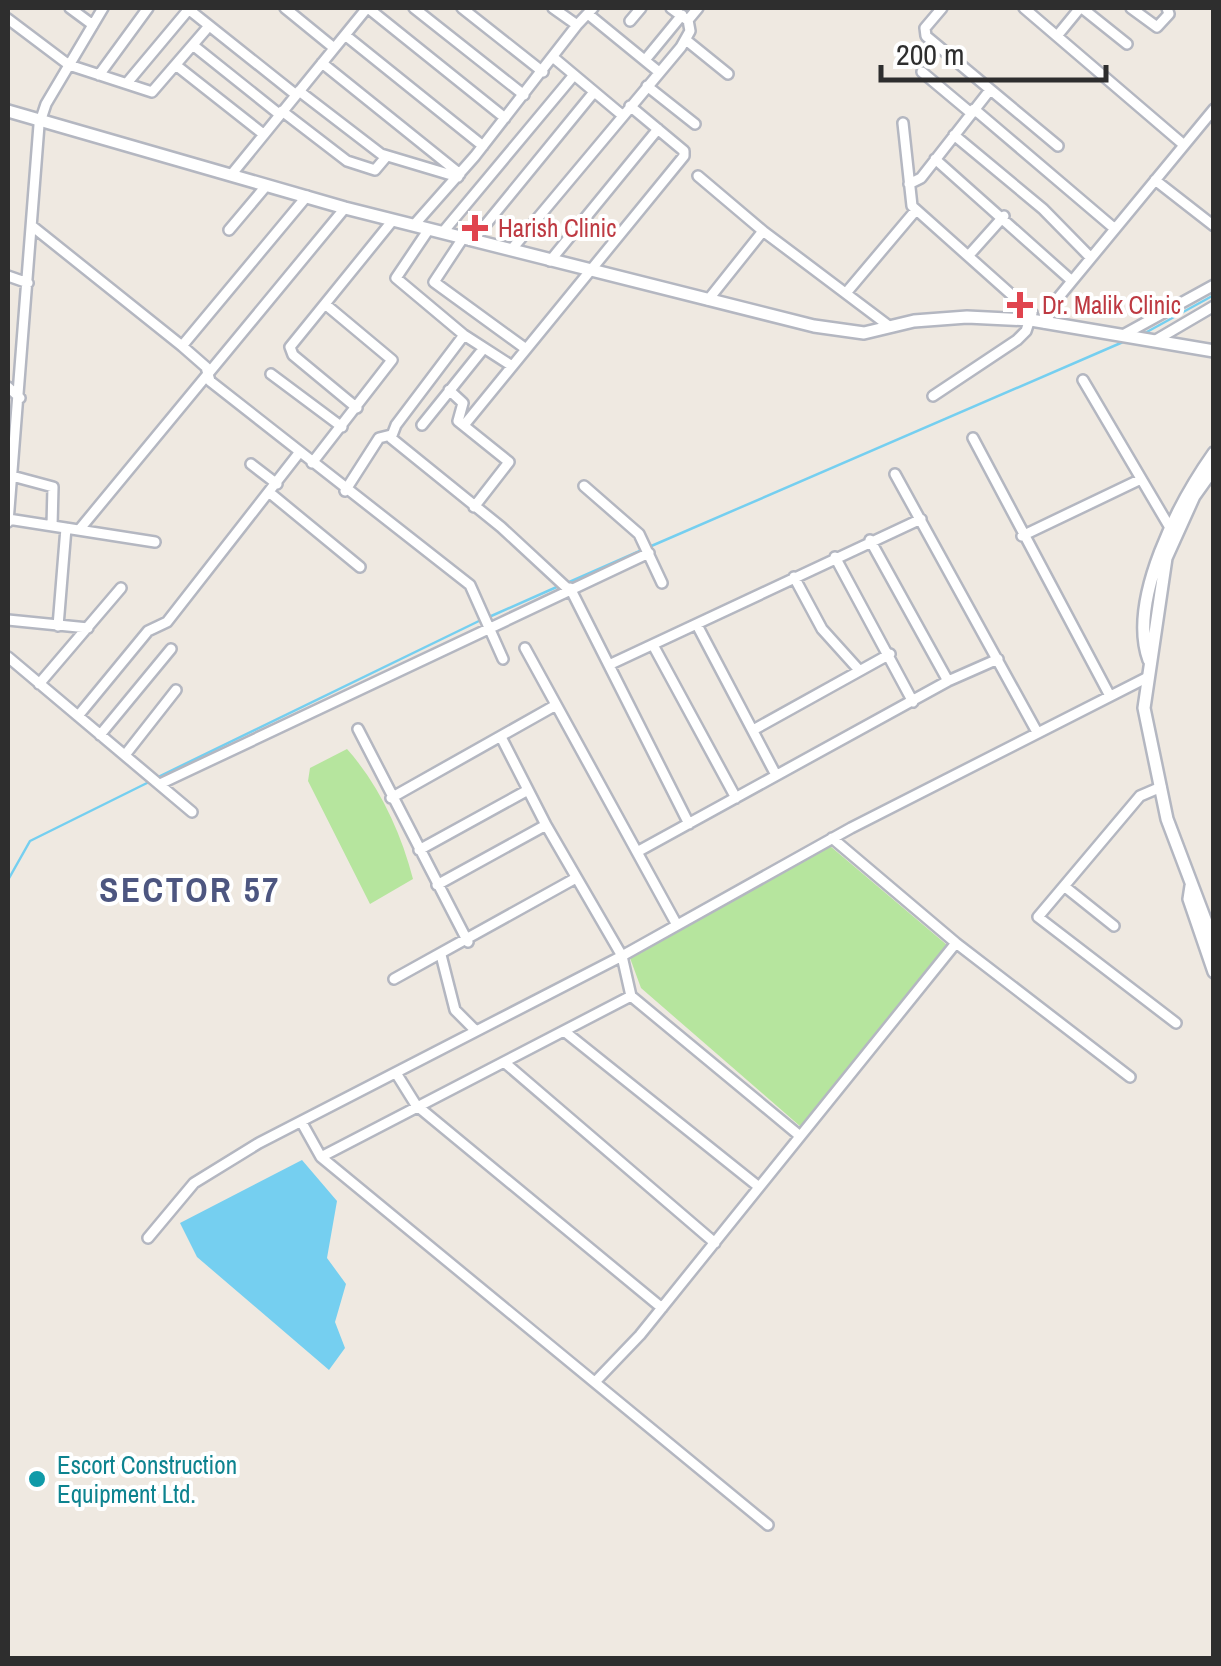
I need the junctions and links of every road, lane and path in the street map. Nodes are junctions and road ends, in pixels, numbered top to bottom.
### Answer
1 (70, 8) edge
2 (103, 8) edge
3 (148, 8) edge
4 (188, 8) edge
5 (285, 8) edge
6 (414, 8) edge
7 (462, 8) edge
8 (553, 8) edge
9 (642, 8) edge
10 (671, 8) edge
11 (698, 8) edge
12 (942, 8) edge
13 (1026, 8) edge
14 (1081, 8) edge
15 (1130, 8) edge
16 (1166, 8) edge
17 (364, 9) edge
18 (590, 10) edge
19 (685, 18) junction
20 (8, 19) edge
21 (630, 21) dead end
22 (93, 25) junction
23 (576, 25) junction
24 (209, 26) junction
25 (345, 35) junction
26 (1057, 36) junction
27 (686, 40) junction
28 (1128, 44) dead end
29 (194, 46) junction
30 (334, 48) junction
31 (554, 58) junction
32 (645, 60) junction
33 (322, 64) junction
34 (69, 65) junction
35 (178, 66) junction
36 (543, 72) junction
37 (660, 72) junction
38 (922, 72) dead end
39 (728, 74) dead end
40 (98, 75) junction
41 (574, 75) junction
42 (127, 83) junction
43 (647, 86) junction
44 (990, 90) junction
45 (297, 92) junction
46 (594, 92) junction
47 (523, 96) junction
48 (630, 106) junction
49 (1214, 109) edge
50 (8, 111) edge
51 (973, 111) junction
52 (281, 112) junction
53 (543, 112) junction
54 (622, 115) junction
55 (505, 118) junction
56 (40, 120) junction
57 (904, 122) dead end
58 (695, 124) dead end
59 (658, 129) junction
60 (262, 133) junction
61 (954, 135) junction
62 (1184, 145) junction
63 (483, 146) junction
64 (1058, 146) dead end
65 (386, 157) junction
66 (936, 158) junction
67 (232, 175) junction
68 (459, 175) junction
69 (698, 176) dead end
70 (1155, 180) junction
71 (909, 184) junction
72 (266, 186) junction
73 (307, 196) junction
74 (346, 208) junction
75 (916, 210) junction
76 (1004, 216) junction
77 (393, 220) junction
78 (414, 225) junction
79 (32, 226) junction
80 (1214, 226) edge
81 (428, 228) junction
82 (1115, 229) junction
83 (230, 230) dead end
84 (763, 231) junction
85 (443, 232) junction
86 (468, 239) junction
87 (511, 250) junction
88 (970, 254) junction
89 (1091, 258) junction
90 (550, 261) junction
91 (590, 272) junction
92 (8, 276) edge
93 (1072, 281) junction
94 (28, 282) junction
95 (1214, 285) edge
96 (846, 294) junction
97 (708, 300) junction
98 (324, 304) junction
99 (1214, 306) edge
100 (1031, 320) junction
101 (1045, 323) junction
102 (889, 326) junction
103 (464, 335) junction
104 (1138, 338) junction
105 (182, 346) junction
106 (484, 348) junction
107 (526, 349) junction
108 (1214, 351) edge
109 (512, 366) junction
110 (208, 372) junction
111 (271, 374) dead end
112 (1083, 380) dead end
113 (8, 387) edge
114 (448, 390) junction
115 (934, 396) dead end
116 (20, 398) junction
117 (357, 408) junction
118 (465, 424) junction
119 (422, 425) dead end
120 (342, 428) junction
121 (390, 435) junction
122 (972, 438) dead end
123 (300, 452) junction
124 (1214, 452) edge
125 (312, 463) junction
126 (250, 464) dead end
127 (1214, 468) edge
128 (894, 474) dead end
129 (12, 476) junction
130 (1139, 480) junction
131 (584, 486) dead end
132 (274, 488) junction
133 (345, 490) junction
134 (474, 506) junction
135 (921, 519) junction
136 (8, 521) edge
137 (52, 526) junction
138 (1168, 526) junction
139 (66, 528) junction
140 (79, 530) junction
141 (1022, 536) junction
142 (870, 540) junction
143 (155, 542) dead end
144 (647, 549) junction
145 (835, 558) junction
146 (360, 567) dead end
147 (794, 577) junction
148 (662, 583) dead end
149 (567, 586) junction
150 (121, 588) dead end
151 (8, 620) edge
152 (487, 621) junction
153 (697, 625) junction
154 (58, 626) junction
155 (88, 628) junction
156 (654, 644) junction
157 (171, 648) dead end
158 (525, 648) dead end
159 (890, 654) junction
160 (8, 657) edge
161 (503, 658) dead end
162 (998, 660) junction
163 (1150, 660) junction
164 (610, 664) junction
165 (859, 670) junction
166 (1148, 677) junction
167 (948, 681) junction
168 (39, 684) junction
169 (176, 690) dead end
170 (1110, 696) junction
171 (913, 702) junction
172 (556, 706) junction
173 (78, 716) junction
174 (755, 729) junction
175 (358, 730) dead end
176 (1037, 732) junction
177 (100, 735) junction
178 (502, 737) junction
179 (124, 755) junction
180 (776, 774) junction
181 (156, 780) junction
182 (1160, 787) junction
183 (528, 790) junction
184 (391, 798) junction
185 (736, 798) junction
186 (192, 812) dead end
187 (688, 824) junction
188 (546, 825) junction
189 (832, 838) junction
190 (419, 850) junction
191 (637, 852) junction
192 (576, 878) junction
193 (437, 884) junction
194 (1064, 886) junction
195 (1191, 886) junction
196 (677, 925) junction
197 (1114, 926) dead end
198 (468, 942) junction
199 (956, 943) junction
200 (1214, 943) edge
201 (441, 955) junction
202 (622, 956) junction
203 (1214, 972) edge
204 (394, 980) dead end
205 (631, 996) junction
206 (1176, 1023) dead end
207 (476, 1031) junction
208 (564, 1031) junction
209 (504, 1062) junction
210 (396, 1073) junction
211 (1130, 1078) dead end
212 (416, 1105) junction
213 (302, 1123) junction
214 (800, 1136) junction
215 (320, 1158) junction
216 (759, 1188) junction
217 (148, 1238) dead end
218 (715, 1243) junction
219 (662, 1308) junction
220 (596, 1382) junction
221 (768, 1524) dead end

1 - 22 street
2 - 22 street
3 - 40 street
4 - 24 street
4 - 42 street
5 - 30 street
6 - 47 street
7 - 36 street
8 - 23 street
9 - 21 street
10 - 19 street
11 - 19 street
12 - 44 street
13 - 26 street
14 - 26 street
14 - 28 street
15 - 16 street
17 - 25 street
17 - 55 street
18 - 23 street
18 - 32 street
19 - 27 street
19 - 32 street
20 - 34 street
22 - 34 street
23 - 31 street
24 - 29 street
24 - 45 street
25 - 30 street
25 - 63 street
26 - 62 street
27 - 37 street
27 - 39 street
29 - 35 street
29 - 52 street
30 - 33 street
31 - 36 street
31 - 41 street
32 - 37 street
33 - 45 street
33 - 68 street
34 - 40 street
34 - 56 street
35 - 42 street
35 - 60 street
36 - 47 street
37 - 43 street
38 - 51 street
40 - 42 street
41 - 46 street
41 - 53 street
43 - 48 street
43 - 58 street
44 - 51 street
44 - 64 street
45 - 52 street
45 - 65 street
46 - 54 street
46 - 86 street
47 - 53 street
47 - 55 street
48 - 54 street
48 - 59 street
49 - 62 street
50 - 56 street
51 - 61 street
51 - 82 street
52 - 60 street
52 - 65 street
53 - 85 street
54 - 87 street
55 - 63 street
56 - 67 street
56 - 79 street
57 - 71 street
59 - 90 street
59 - 91 street
60 - 67 street
61 - 66 street
61 - 89 street
62 - 70 street
63 - 68 street
65 - 68 street
66 - 71 street
66 - 76 street
67 - 72 street
68 - 78 street
69 - 84 street
70 - 80 street
70 - 82 street
71 - 75 street
72 - 73 street
72 - 83 street
73 - 74 street
73 - 105 street
74 - 77 street
74 - 110 street
75 - 88 street
75 - 96 street
76 - 88 street
76 - 93 street
77 - 78 street
77 - 98 street
78 - 81 street
79 - 94 street
79 - 105 street
81 - 85 street
81 - 103 street
82 - 89 street
84 - 96 street
84 - 97 street
85 - 86 street
86 - 87 street
86 - 107 street
87 - 90 street
88 - 100 street
89 - 93 street
90 - 91 street
91 - 97 street
91 - 107 street
92 - 94 street
93 - 101 street
94 - 116 street
95 - 104 street
96 - 102 street
97 - 102 street
98 - 117 street
98 - 117 street
99 - 104 street
100 - 101 street
100 - 102 street
100 - 115 street
101 - 104 street
103 - 106 street
103 - 121 street
104 - 108 street
105 - 110 street
106 - 109 street
106 - 114 street
107 - 109 street
109 - 118 street
110 - 123 street
110 - 140 street
111 - 120 street
112 - 130 street
113 - 116 street
114 - 118 street
114 - 119 street
116 - 129 street
117 - 120 street
118 - 134 street
120 - 125 street
121 - 133 street
121 - 134 street
122 - 141 street
123 - 125 street
123 - 132 street
124 - 138 street
125 - 133 street
126 - 132 street
127 - 163 street
128 - 135 street
129 - 136 street
129 - 137 street
130 - 138 street
130 - 141 street
131 - 144 street
132 - 146 street
132 - 173 street
133 - 152 street
134 - 149 street
135 - 142 street
135 - 162 street
136 - 137 street
137 - 139 street
138 - 163 street
139 - 140 street
139 - 154 street
140 - 143 street
141 - 170 street
142 - 145 street
142 - 167 street
144 - 148 street
144 - 149 street
145 - 147 street
145 - 159 street
147 - 153 street
147 - 165 street
149 - 152 street
149 - 164 street
150 - 155 street
151 - 154 street
152 - 161 street
152 - 181 street
153 - 156 street
153 - 174 street
154 - 155 street
155 - 168 street
156 - 164 street
156 - 185 street
157 - 177 street
158 - 172 street
159 - 165 street
159 - 171 street
160 - 168 street
162 - 167 street
162 - 176 street
163 - 166 street
164 - 187 street
165 - 174 street
166 - 170 street
166 - 182 street
167 - 171 street
168 - 173 street
169 - 179 street
170 - 176 street
171 - 180 street
172 - 178 street
172 - 191 street
173 - 177 street
174 - 180 street
175 - 184 street
176 - 189 street
177 - 179 street
178 - 183 street
178 - 184 street
179 - 181 street
180 - 185 street
181 - 186 street
182 - 194 street
182 - 195 street
183 - 188 street
183 - 190 street
184 - 190 street
185 - 187 street
187 - 191 street
188 - 192 street
188 - 193 street
189 - 196 street
189 - 199 street
190 - 193 street
191 - 196 street
192 - 198 street
192 - 202 street
193 - 198 street
194 - 197 street
194 - 206 street
195 - 200 street
195 - 203 street
196 - 202 street
198 - 201 street
199 - 211 street
199 - 214 street
201 - 204 street
201 - 207 street
202 - 205 street
202 - 207 street
205 - 208 street
205 - 214 street
207 - 210 street
208 - 209 street
208 - 216 street
209 - 212 street
209 - 218 street
210 - 212 street
210 - 213 street
212 - 215 street
212 - 219 street
213 - 215 street
213 - 217 street
214 - 216 street
215 - 220 street
216 - 218 street
218 - 219 street
219 - 220 street
220 - 221 street

